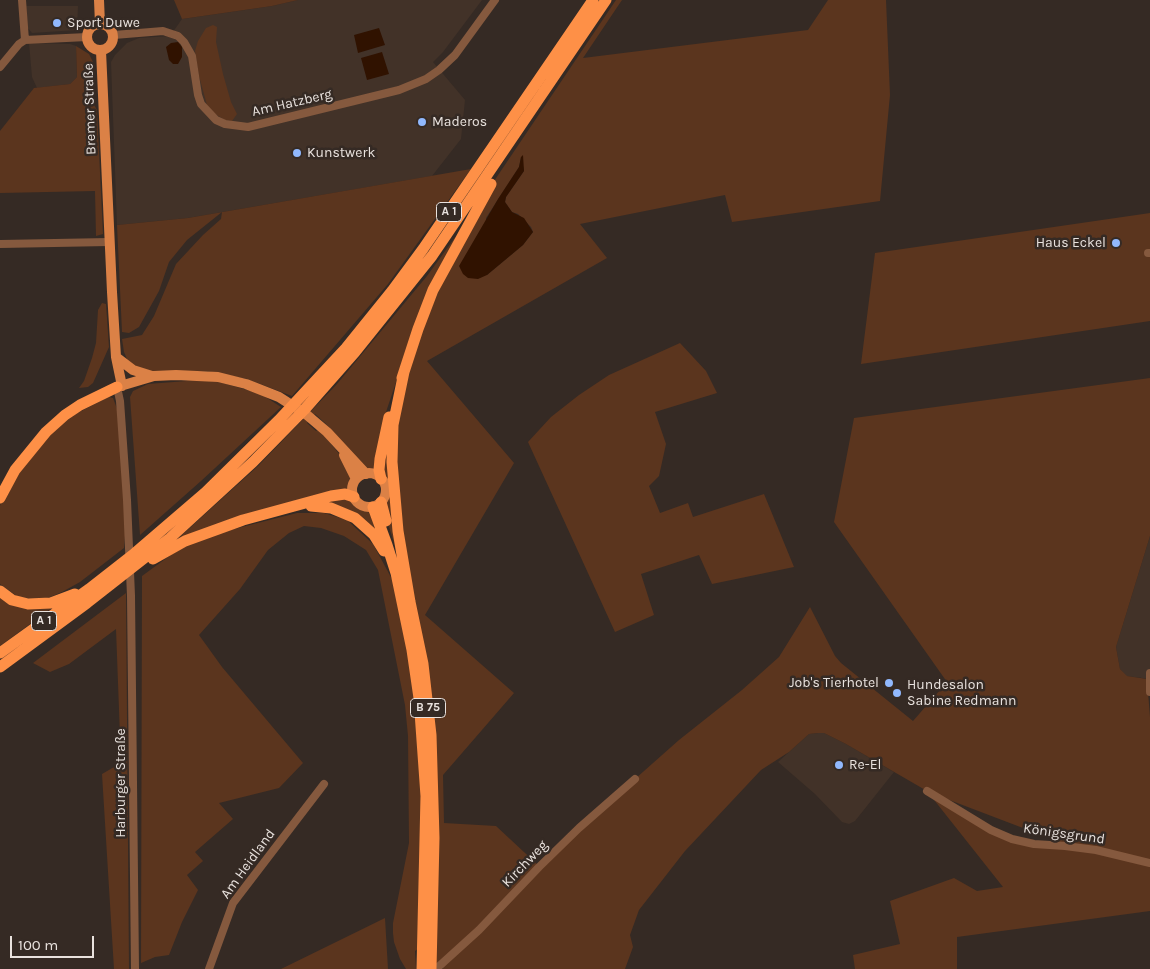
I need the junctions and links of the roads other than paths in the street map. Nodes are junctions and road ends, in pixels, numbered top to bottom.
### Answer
1 (22, 0) edge
2 (99, 0) edge
3 (495, 0) edge
4 (593, 0) edge
5 (606, 0) edge
6 (100, 24) junction
7 (114, 36) junction
8 (87, 37) junction
9 (25, 40) junction
10 (101, 51) junction
11 (0, 67) edge
12 (515, 135) junction
13 (109, 242) junction
14 (0, 244) edge
15 (116, 357) junction
16 (404, 372) junction
17 (154, 376) junction
18 (120, 386) junction
19 (339, 445) junction
20 (366, 474) junction
21 (356, 479) junction
22 (381, 479) junction
23 (354, 497) junction
24 (0, 498) edge
25 (377, 504) junction
26 (278, 510) junction
27 (89, 589) junction
28 (0, 591) edge
29 (87, 603) junction
30 (407, 607) junction
31 (0, 653) edge
32 (0, 667) edge
33 (1150, 673) edge
34 (1150, 692) edge
35 (635, 778) dead end
36 (324, 784) dead end
37 (927, 791) dead end
38 (1150, 863) edge
39 (430, 968) edge
40 (135, 969) edge
41 (209, 969) edge

1 - 9 street
2 - 6 main road
3 - 7 street, Am Hatzberg
4 - 27 highway, A 1
5 - 12 highway, A 1
6 - 7 main road
6 - 8 main road
7 - 10 main road
8 - 9 street
8 - 10 main road
9 - 11 street
10 - 13 main road, Bremer Straße
12 - 16 highway
12 - 29 highway, A 1
13 - 14 street
13 - 15 main road, Bremer Straße
15 - 17 main road
15 - 18 main road, Bremer Straße
16 - 22 highway
16 - 30 highway
17 - 18 main road
17 - 19 main road
18 - 24 highway
18 - 40 street, Harburger Straße
19 - 20 main road
19 - 21 main road
20 - 21 main road
20 - 22 main road
21 - 23 main road
22 - 25 main road, B 75
23 - 25 main road
23 - 26 highway
25 - 30 highway, B 75
26 - 29 highway
26 - 30 highway
27 - 28 highway
27 - 31 highway, A 1
29 - 32 highway, A 1
30 - 39 highway, B 75
33 - 34 street
35 - 39 street, Kirchweg
36 - 41 street, Am Heidland
37 - 38 street, Königsgrund

